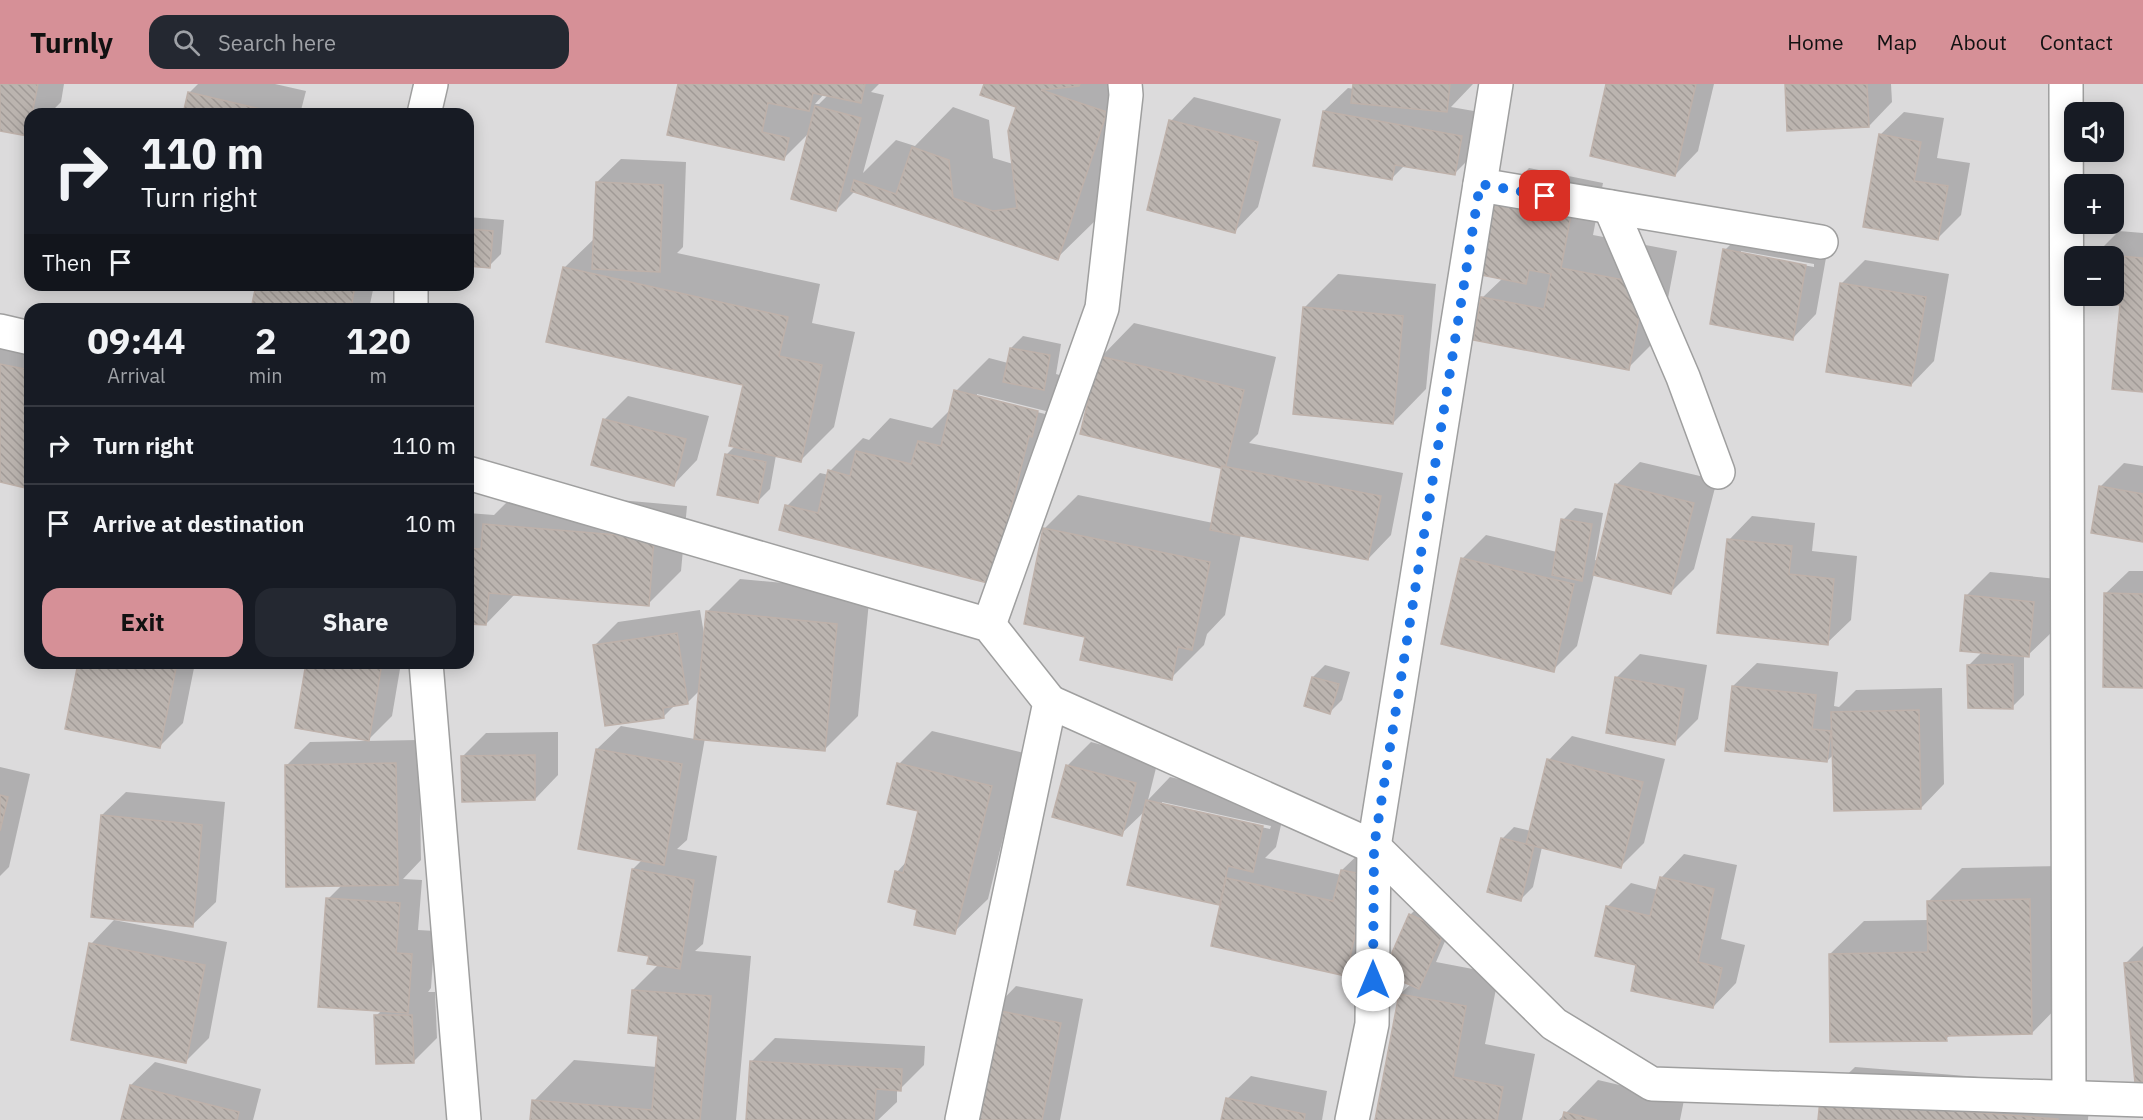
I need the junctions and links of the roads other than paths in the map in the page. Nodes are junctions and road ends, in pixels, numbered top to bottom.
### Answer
1 (431, 84) edge
2 (1125, 84) edge
3 (1496, 84) edge
4 (2066, 84) edge
5 (425, 108) edge
6 (1480, 184) junction
7 (1610, 207) junction
8 (1821, 242) dead end
9 (0, 331) edge
10 (24, 337) edge
11 (1718, 472) dead end
12 (474, 474) edge
13 (989, 625) junction
14 (426, 669) edge
15 (1050, 702) junction
16 (1374, 847) junction
17 (2069, 1097) junction
18 (2143, 1100) edge
19 (464, 1120) edge
20 (962, 1120) edge
21 (1352, 1120) edge

1 - 5 street
2 - 13 street
3 - 6 street
4 - 17 street
6 - 7 street
6 - 16 street
7 - 8 street
7 - 11 street
9 - 10 street
12 - 13 street
13 - 15 street
14 - 19 street
15 - 16 street
15 - 20 street
16 - 17 street
16 - 21 street
17 - 18 street

